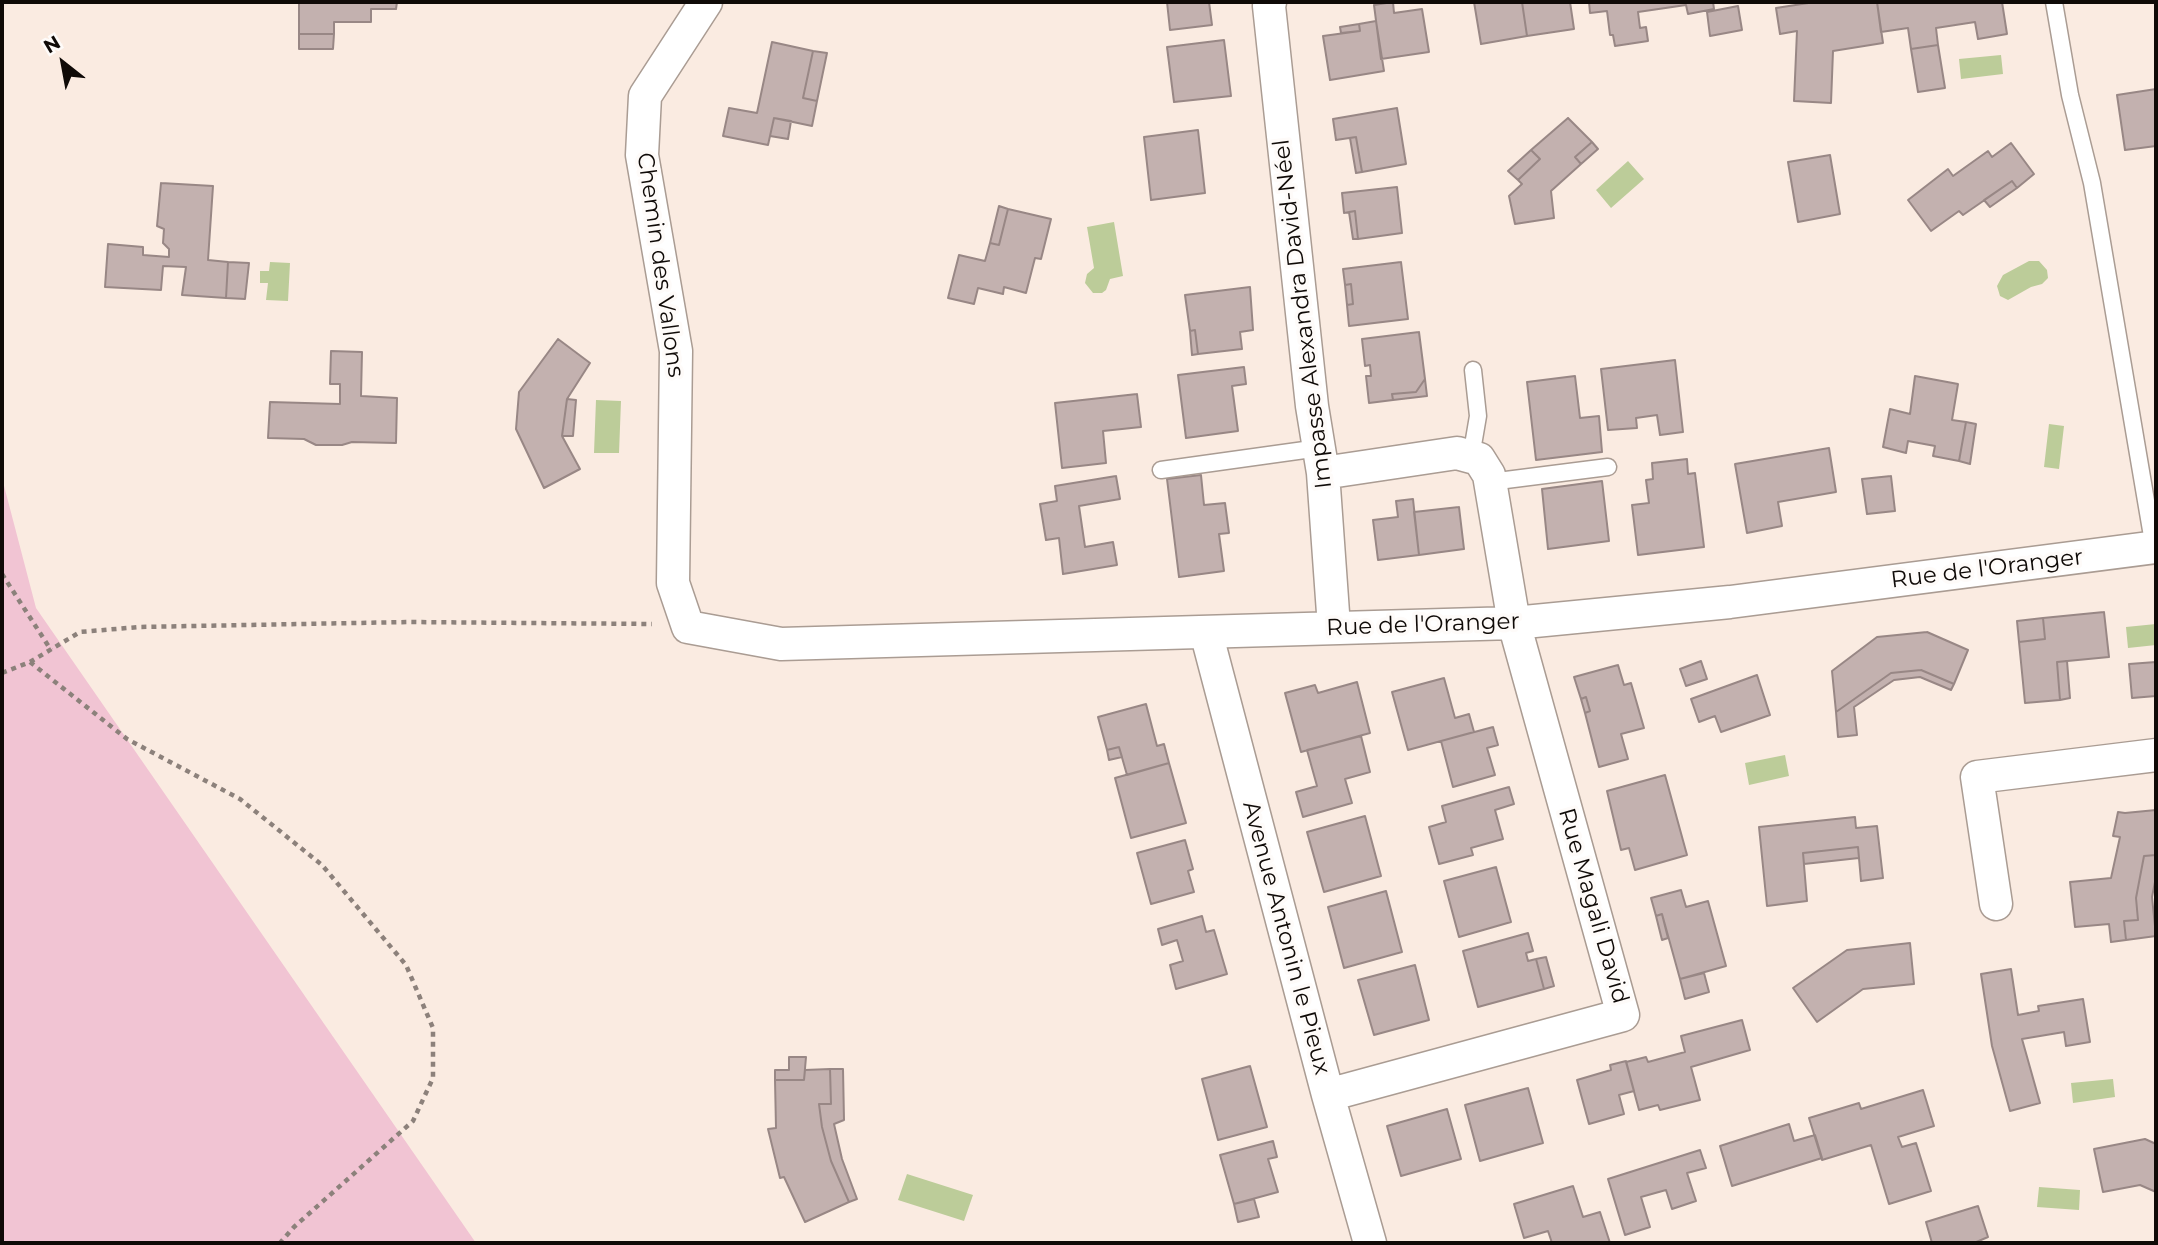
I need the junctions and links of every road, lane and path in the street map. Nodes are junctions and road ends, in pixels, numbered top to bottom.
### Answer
1 (706, 2) edge
2 (1270, 2) edge
3 (2054, 2) edge
4 (1474, 370) dead end
5 (1471, 457) junction
6 (1321, 461) junction
7 (1608, 467) dead end
8 (1161, 470) dead end
9 (1490, 482) junction
10 (2155, 548) edge
11 (2, 575) edge
12 (1514, 623) junction
13 (688, 627) junction
14 (1334, 627) junction
15 (1206, 632) junction
16 (51, 650) junction
17 (30, 662) junction
18 (2, 673) edge
19 (2156, 755) edge
20 (1996, 904) dead end
21 (1328, 1095) junction
22 (280, 1243) edge
23 (1370, 1243) edge

1 - 13 street, Chemin des Vallons
2 - 6 street, Impasse Alexandra David-Néel
3 - 10 lane
4 - 5 lane
5 - 6 street
5 - 9 street
6 - 8 lane
6 - 14 street, Impasse Alexandra David-Néel
7 - 9 lane
9 - 12 street
10 - 12 street, Rue de l'Oranger
11 - 16 path
12 - 14 street, Rue de l'Oranger
12 - 21 street, Rue Magali David
13 - 15 street, Rue de l'Oranger
13 - 16 path
14 - 15 street, Rue de l'Oranger
15 - 21 street, Avenue Antonin le Pieux
16 - 17 path
17 - 18 path
17 - 22 path
19 - 20 street
21 - 23 street, Avenue Antonin le Pieux

